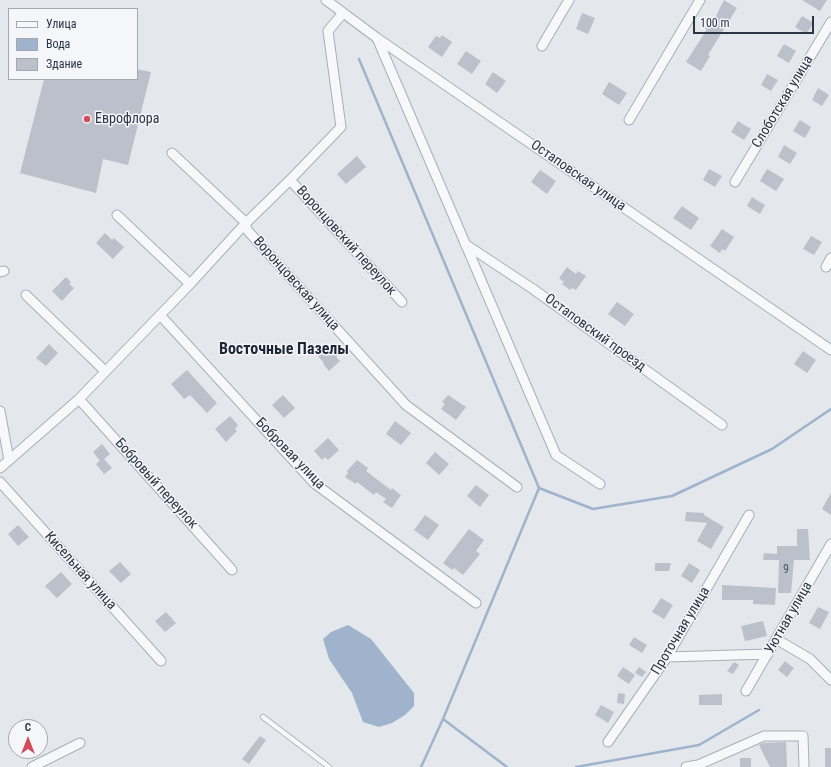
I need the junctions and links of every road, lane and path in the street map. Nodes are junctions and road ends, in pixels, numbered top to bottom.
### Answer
1 (326, 0) edge
2 (569, 0) edge
3 (700, 0) edge
4 (343, 13) junction
5 (831, 22) edge
6 (377, 38) junction
7 (542, 46) dead end
8 (629, 120) dead end
9 (172, 153) dead end
10 (290, 180) junction
11 (735, 182) dead end
12 (117, 215) dead end
13 (245, 224) junction
14 (465, 244) junction
15 (831, 258) edge
16 (826, 267) dead end
17 (190, 284) junction
18 (26, 295) dead end
19 (402, 302) dead end
20 (160, 315) junction
21 (831, 350) edge
22 (105, 371) junction
23 (79, 399) junction
24 (0, 411) edge
25 (722, 425) dead end
26 (9, 460) junction
27 (0, 468) edge
28 (0, 482) edge
29 (600, 484) dead end
30 (517, 487) dead end
31 (749, 515) dead end
32 (831, 544) edge
33 (232, 570) dead end
34 (476, 603) dead end
35 (776, 639) junction
36 (768, 654) junction
37 (667, 657) junction
38 (161, 661) dead end
39 (831, 680) edge
40 (746, 691) dead end
41 (263, 717) dead end
42 (80, 742) dead end
43 (608, 742) dead end
44 (698, 766) edge
45 (32, 767) edge
46 (329, 767) edge
47 (686, 767) edge
48 (804, 767) edge

1 - 4 street, Остаповская улица
2 - 7 street
3 - 8 street
4 - 6 street, Остаповская улица
4 - 10 street
5 - 11 street, Слоботская улица
6 - 14 street
6 - 21 street, Остаповская улица
9 - 13 street, Воронцовская улица
10 - 13 street
10 - 19 street, Воронцовский переулок
12 - 17 street
13 - 17 street
13 - 30 street, Воронцовская улица
14 - 25 street, Остаповский проезд
14 - 29 street
15 - 16 street
17 - 20 street
18 - 22 street
20 - 22 street
20 - 34 street, Бобровая улица
22 - 23 street
23 - 26 street
23 - 33 street, Бобровый переулок
24 - 26 street
26 - 27 street
28 - 38 street, Кисельная улица
31 - 37 street, Проточная улица
32 - 35 street, Уютная улица
35 - 36 street, Уютная улица
35 - 39 street
36 - 37 street
36 - 40 street, Уютная улица
37 - 43 street, Проточная улица
41 - 46 lane
42 - 45 street
44 - 47 street
44 - 48 street

